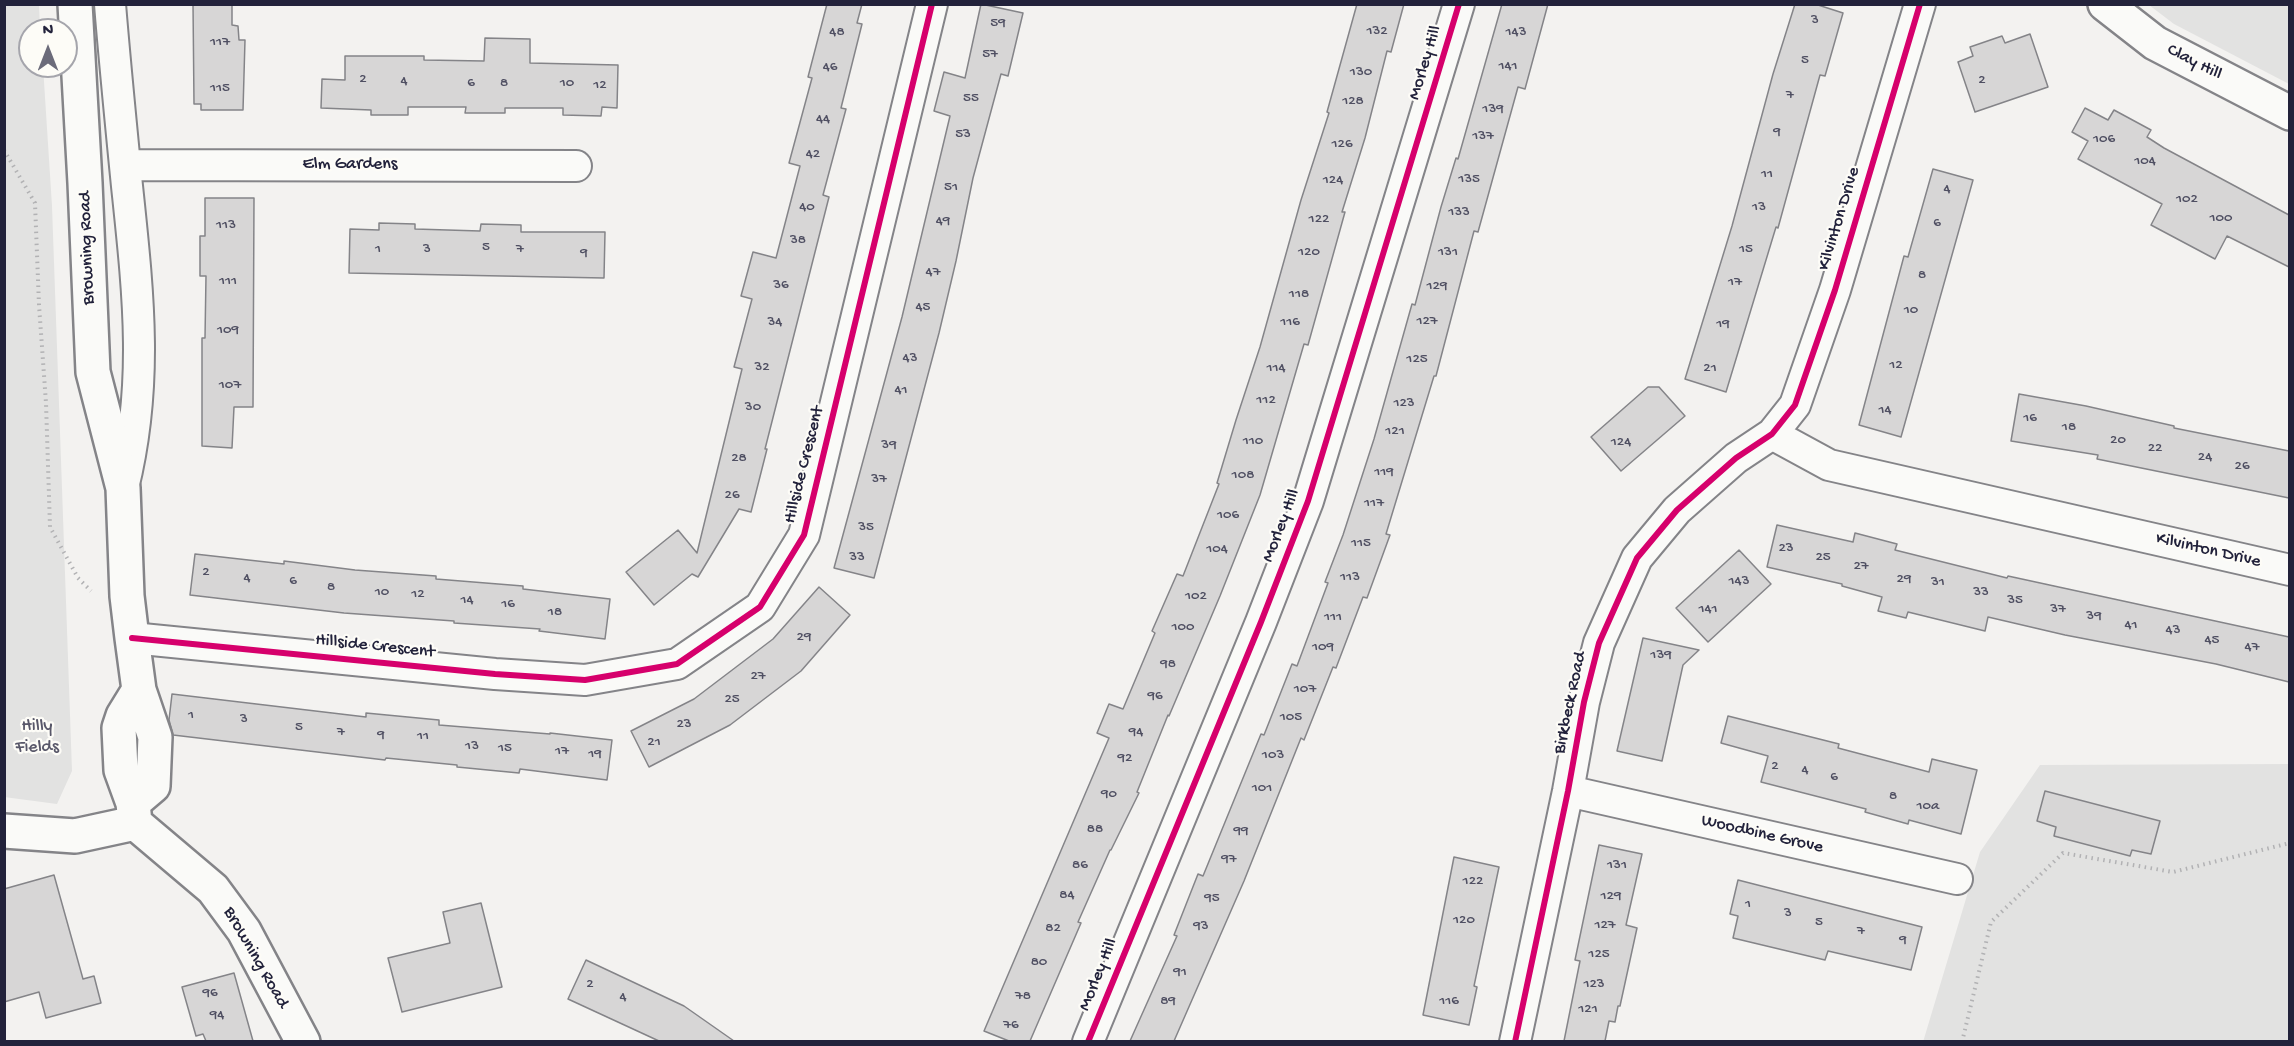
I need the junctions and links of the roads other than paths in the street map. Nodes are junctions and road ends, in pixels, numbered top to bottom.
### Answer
1 (75, 4) edge
2 (110, 4) edge
3 (932, 4) edge
4 (1459, 4) edge
5 (1920, 4) edge
6 (2105, 4) edge
7 (2289, 112) edge
8 (125, 165) junction
9 (576, 166) dead end
10 (1772, 434) junction
11 (123, 488) junction
12 (2289, 570) edge
13 (132, 638) junction
14 (1568, 791) junction
15 (134, 813) junction
16 (4, 831) edge
17 (1957, 879) dead end
18 (303, 1041) edge
19 (1088, 1041) edge
20 (1515, 1041) edge

1 - 11 street, Browning Road
2 - 8 street, Browning Road
3 - 13 street, Hillside Crescent
4 - 19 street, Morley Hill
5 - 10 street, Kilvinton Drive
6 - 7 street, Clay Hill
8 - 9 street, Elm Gardens
8 - 11 street, Browning Road
10 - 12 street, Kilvinton Drive
10 - 14 street, Birkbeck Road
11 - 13 street, Browning Road
13 - 15 street, Browning Road
14 - 17 street, Woodbine Grove
14 - 20 street, Birkbeck Road
15 - 16 street
15 - 18 street, Browning Road

